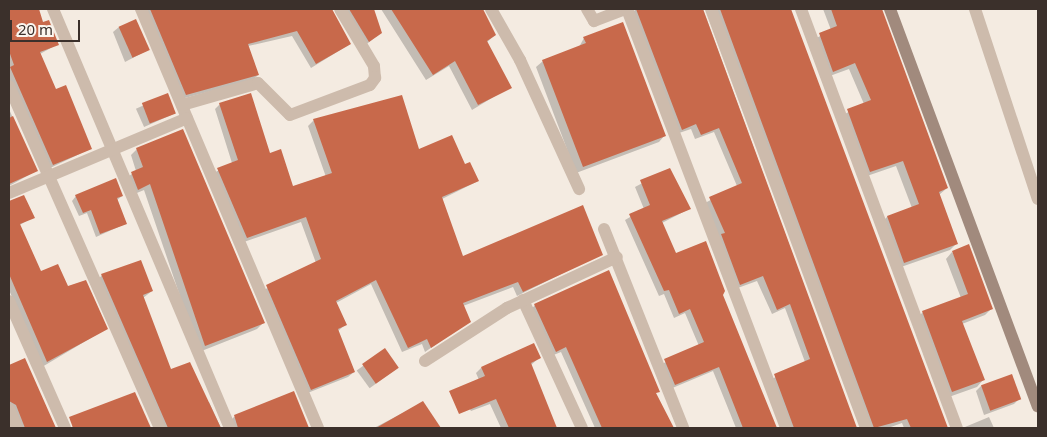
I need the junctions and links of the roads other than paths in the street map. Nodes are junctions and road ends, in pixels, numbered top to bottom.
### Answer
1 (53, 9) edge
2 (141, 9) edge
3 (340, 9) edge
4 (491, 9) edge
5 (587, 9) edge
6 (626, 9) edge
7 (711, 9) edge
8 (800, 9) edge
9 (890, 9) edge
10 (975, 9) edge
11 (9, 86) edge
12 (182, 105) junction
13 (187, 118) junction
14 (114, 148) junction
15 (48, 176) junction
16 (579, 188) dead end
17 (9, 193) edge
18 (1038, 199) edge
19 (604, 229) dead end
20 (617, 257) junction
21 (523, 300) junction
22 (9, 301) edge
23 (425, 361) dead end
24 (1038, 406) edge
25 (9, 409) edge
26 (17, 428) edge
27 (65, 428) edge
28 (160, 428) edge
29 (230, 428) edge
30 (318, 428) edge
31 (582, 428) edge
32 (683, 428) edge
33 (786, 428) edge
34 (866, 428) edge
35 (957, 428) edge

1 - 14 street
2 - 12 street
3 - 12 street
4 - 16 street
5 - 6 street
6 - 33 street
7 - 34 street
8 - 35 street
9 - 24 street
10 - 18 street
11 - 15 street
12 - 13 street
13 - 14 street
13 - 30 street
14 - 15 street
14 - 29 street
15 - 17 street
15 - 28 street
19 - 20 street
20 - 21 street
20 - 32 street
21 - 23 street
21 - 31 street
22 - 27 street
25 - 26 street

